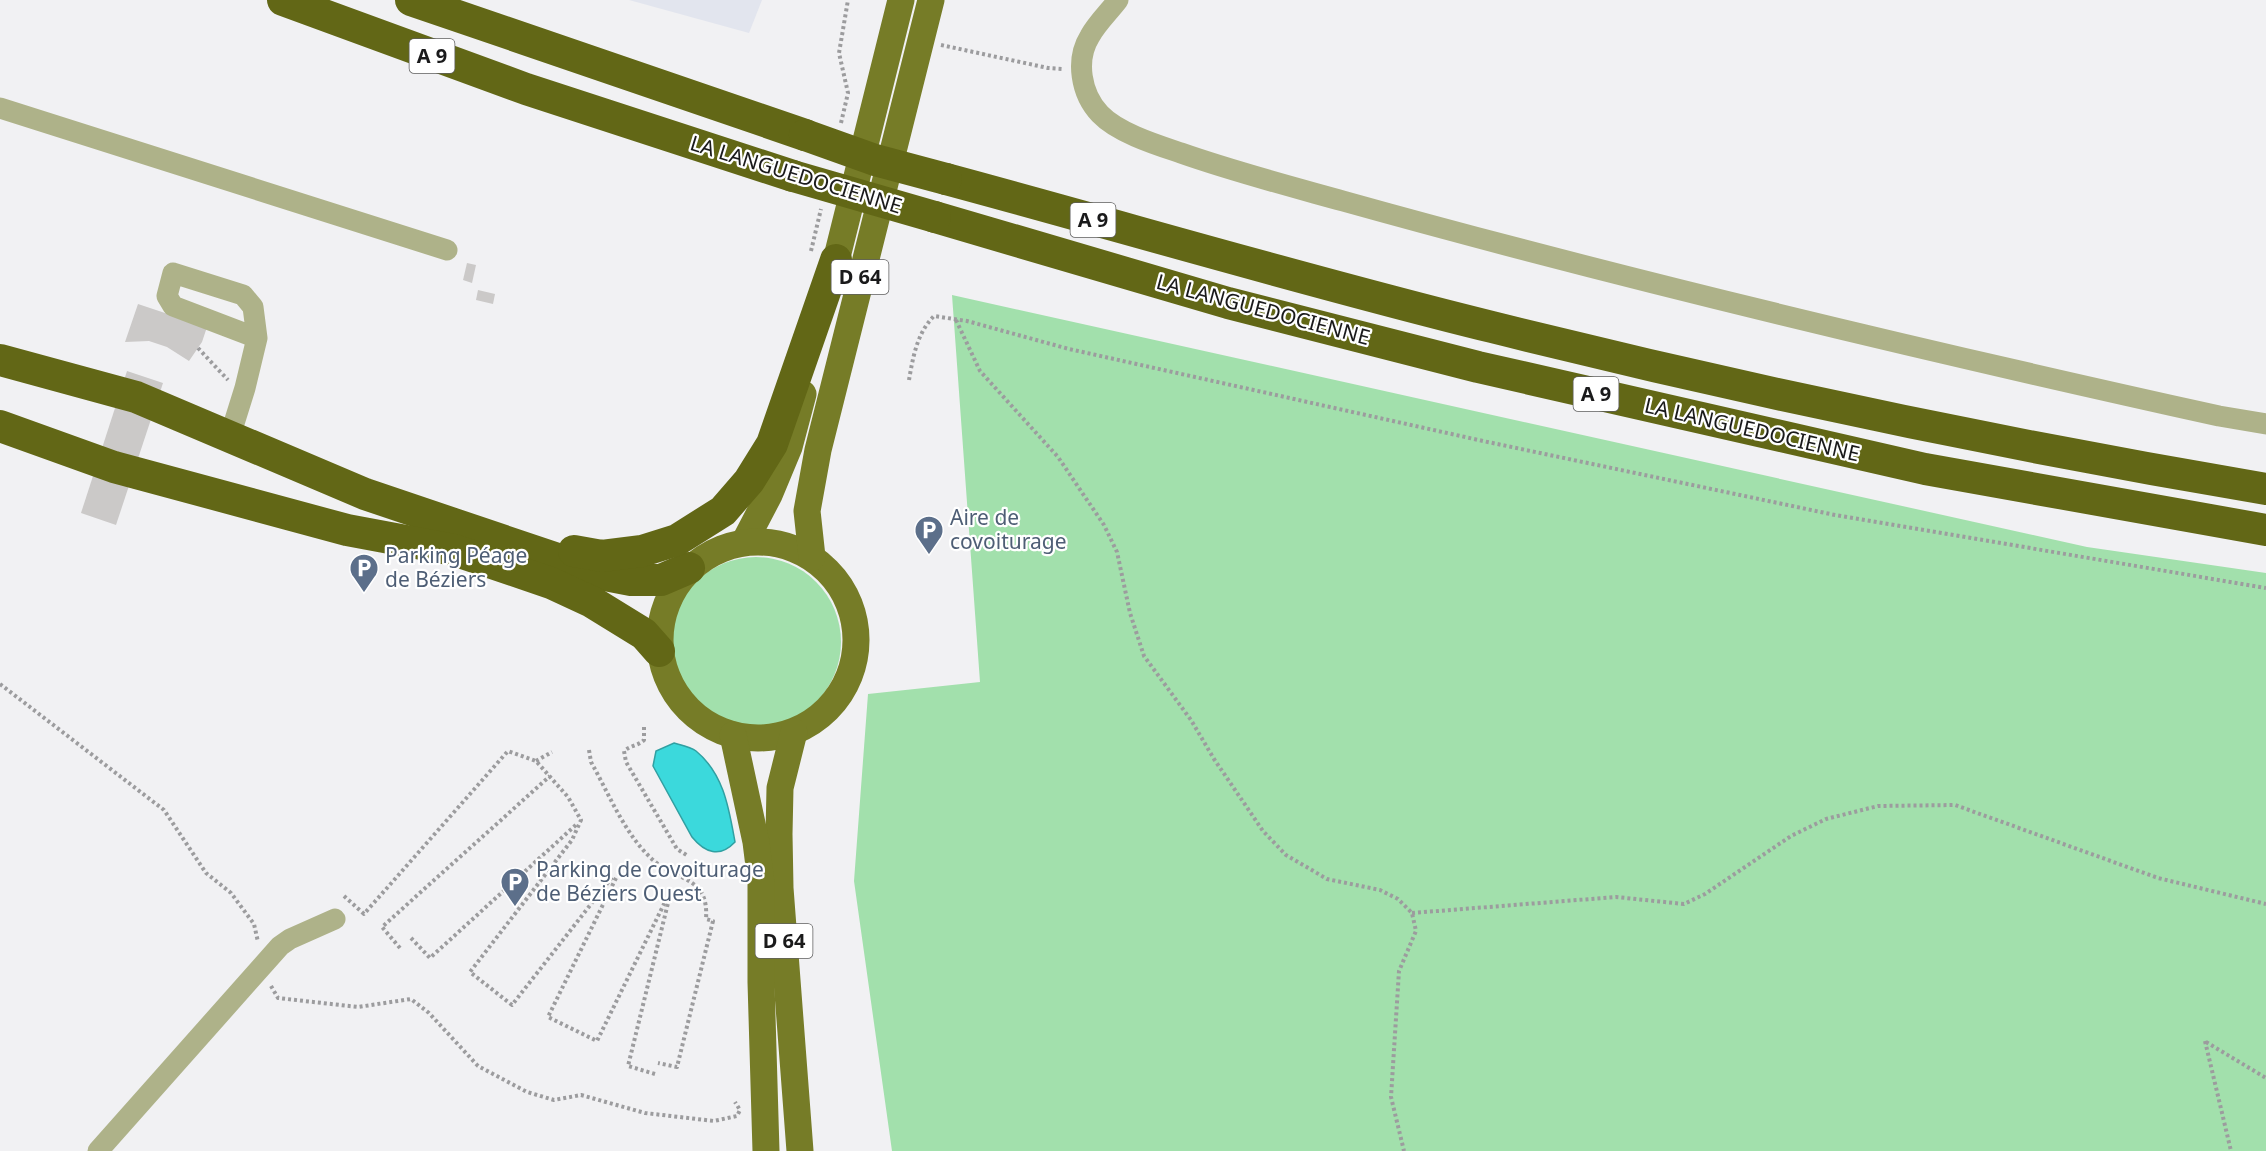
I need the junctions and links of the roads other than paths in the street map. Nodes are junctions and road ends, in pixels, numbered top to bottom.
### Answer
1 (283, 0) edge
2 (411, 0) edge
3 (901, 0) edge
4 (930, 0) edge
5 (1118, 0) edge
6 (0, 108) edge
7 (447, 250) dead end
8 (837, 260) junction
9 (257, 338) dead end
10 (0, 360) edge
11 (2266, 424) edge
12 (0, 426) edge
13 (230, 436) junction
14 (2266, 489) edge
15 (2266, 530) edge
16 (499, 538) junction
17 (745, 541) junction
18 (812, 557) junction
19 (689, 568) junction
20 (659, 651) junction
21 (794, 732) junction
22 (733, 735) junction
23 (335, 920) dead end
24 (99, 1151) edge
25 (766, 1151) edge
26 (800, 1151) edge

1 - 15 highway, LA LANGUEDOCIENNE / A 9, bridge
2 - 14 highway, LA LANGUEDOCIENNE / A 9, bridge
3 - 8 main road, D 64
4 - 18 main road, D 64
5 - 11 street
6 - 7 street
8 - 16 highway
8 - 17 main road, D 64
9 - 13 street
10 - 13 highway
12 - 20 highway
13 - 16 highway
16 - 19 highway
17 - 18 main road
17 - 19 main road
18 - 21 main road
19 - 20 main road
20 - 22 main road
21 - 22 main road
21 - 26 main road, D 64
22 - 25 main road, D 64
23 - 24 street

